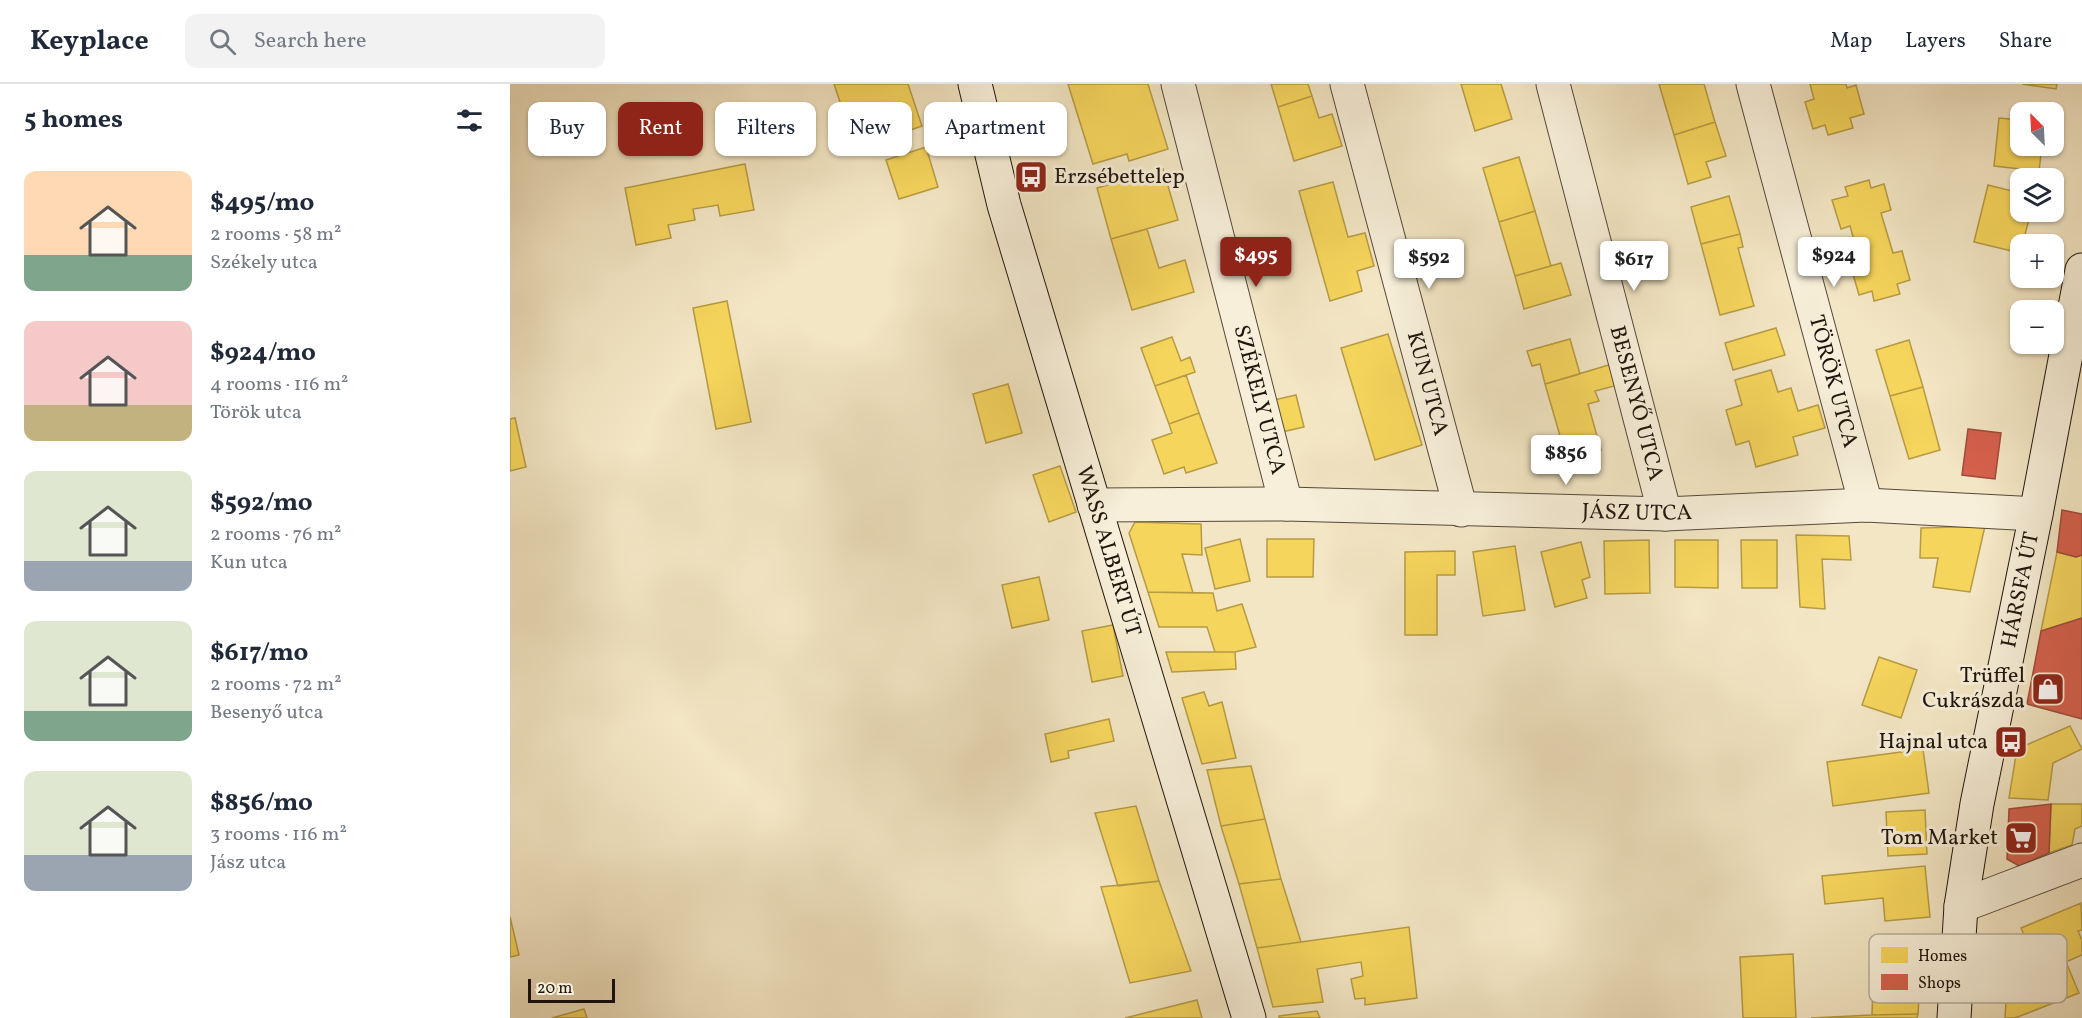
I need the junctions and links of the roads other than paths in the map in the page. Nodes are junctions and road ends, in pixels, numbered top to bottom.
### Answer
1 (975, 84) edge
2 (1178, 84) edge
3 (1347, 84) edge
4 (1553, 84) edge
5 (1753, 84) edge
6 (2082, 270) edge
7 (1286, 504) junction
8 (1095, 505) junction
9 (1866, 505) junction
10 (1461, 510) junction
11 (1665, 514) junction
12 (2036, 514) junction
13 (2082, 860) edge
14 (1961, 906) junction
15 (1959, 934) edge
16 (1955, 1003) edge
17 (1249, 1018) edge
18 (1954, 1018) edge

1 - 8 street, WASS ALBERT ÚT
2 - 7 street, SZÉKELY UTCA
3 - 10 street, KUN UTCA
4 - 11 street, BESENYŐ UTCA
5 - 9 street, TÖRÖK UTCA
6 - 12 street, HÁRSFA ÚT
7 - 8 street, JÁSZ UTCA
7 - 10 street, JÁSZ UTCA
8 - 17 street, WASS ALBERT ÚT
9 - 11 street, JÁSZ UTCA
9 - 12 street, JÁSZ UTCA
10 - 11 street, JÁSZ UTCA
12 - 14 street, HÁRSFA ÚT
13 - 14 street
14 - 15 street, HÁRSFA ÚT
16 - 18 street, HÁRSFA ÚT

